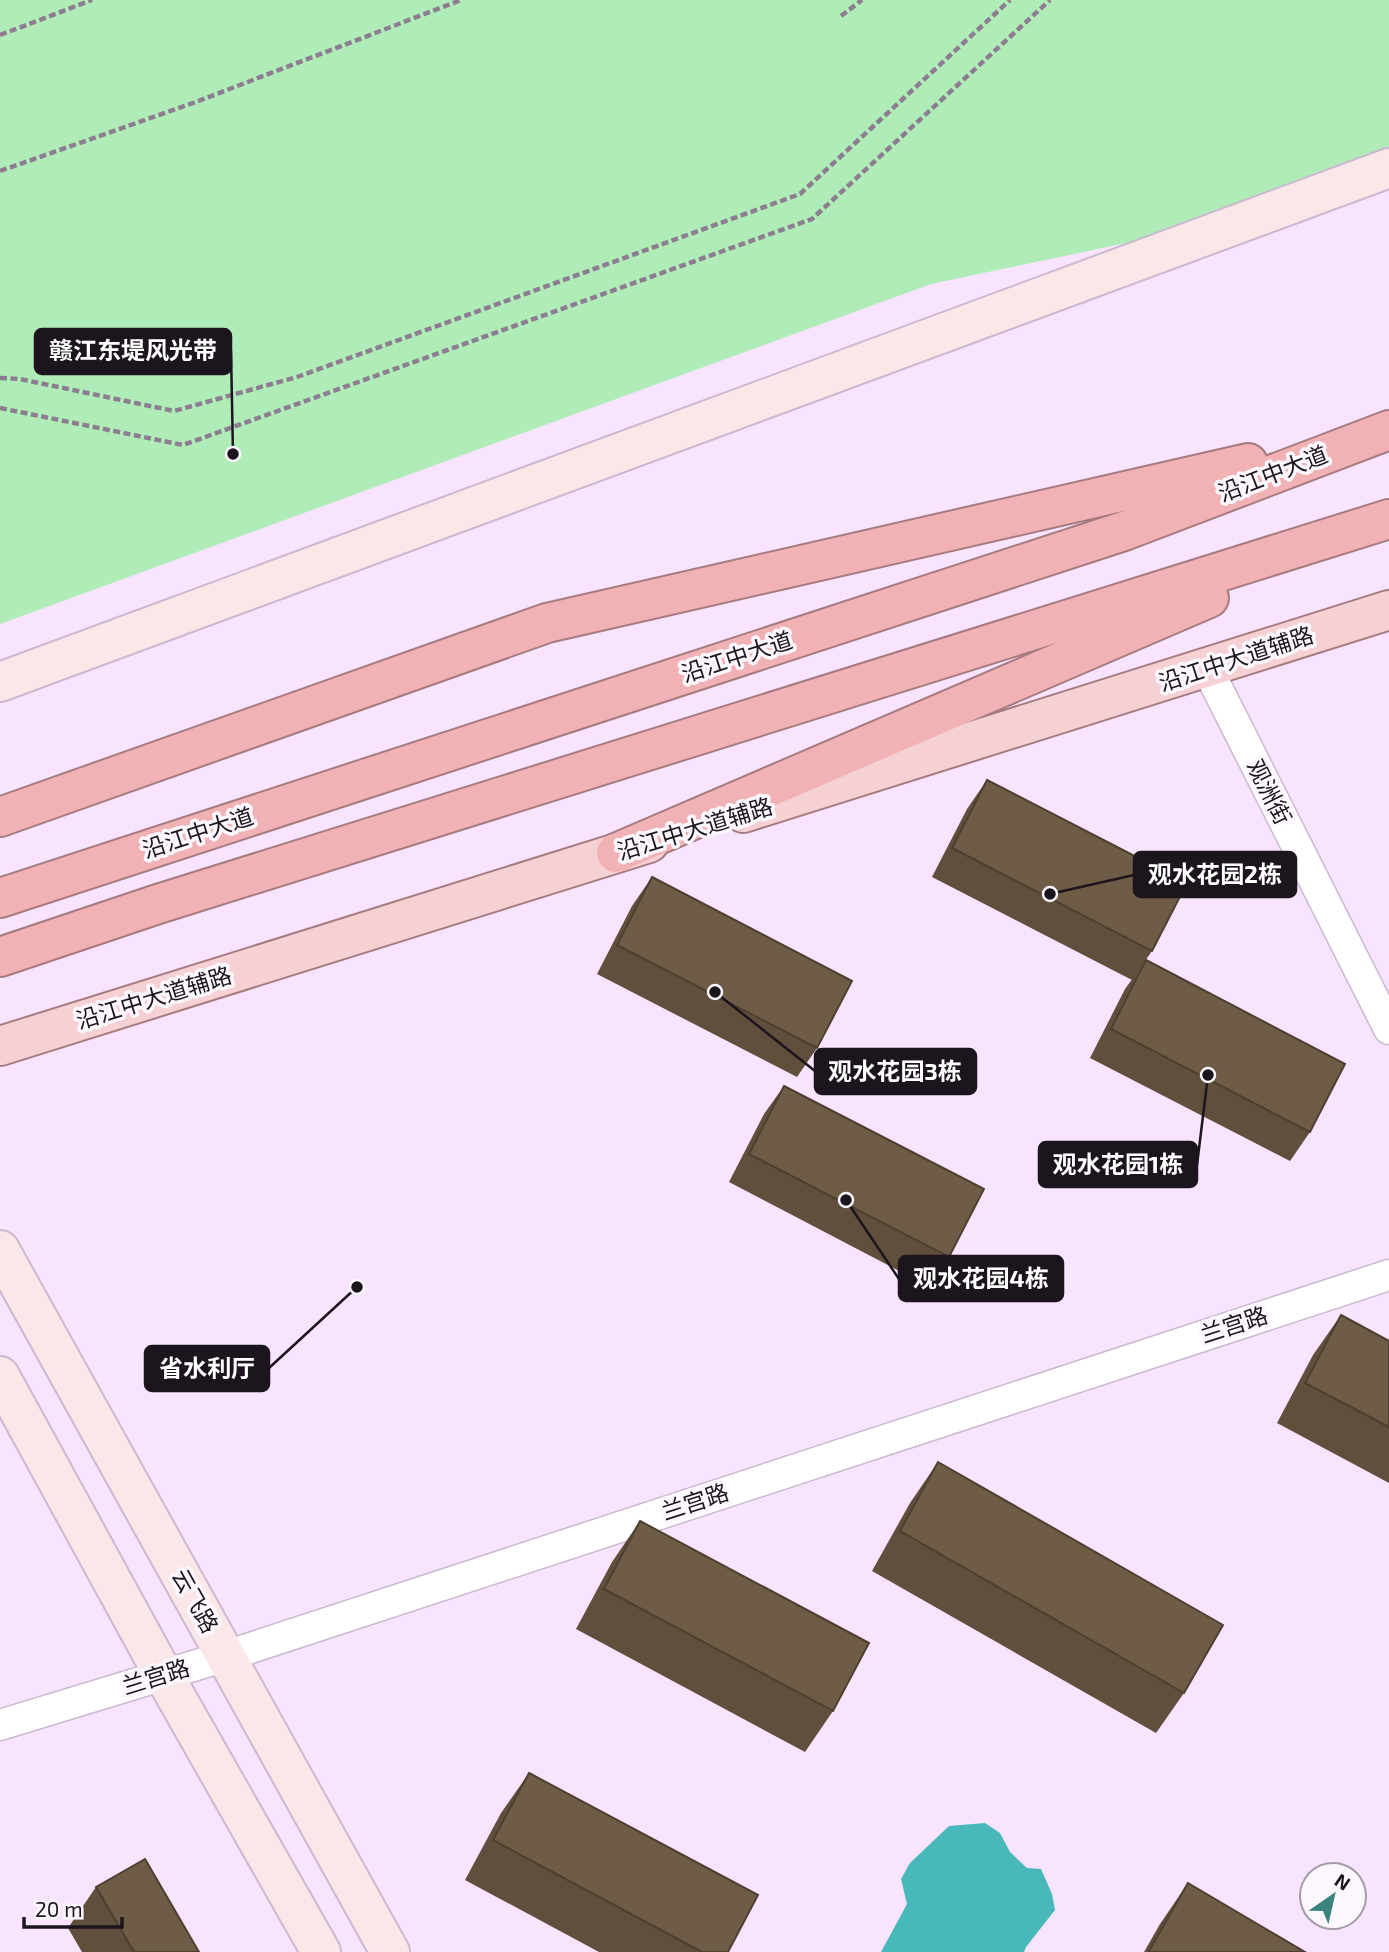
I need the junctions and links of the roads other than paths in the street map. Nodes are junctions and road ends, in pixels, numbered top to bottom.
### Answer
1 (1389, 168) edge
2 (1386, 431) edge
3 (1389, 520) edge
4 (1389, 610) edge
5 (1207, 668) junction
6 (0, 682) edge
7 (0, 817) edge
8 (617, 853) junction
9 (0, 898) edge
10 (0, 957) edge
11 (1389, 1029) edge
12 (0, 1046) edge
13 (0, 1250) edge
14 (1389, 1275) edge
15 (0, 1376) edge
16 (226, 1656) junction
17 (163, 1674) junction
18 (0, 1725) edge
19 (321, 1952) edge
20 (390, 1952) edge

1 - 6 street
2 - 7 highway
2 - 9 highway, 沿江中大道
3 - 8 highway
3 - 10 highway
4 - 5 main road, 沿江中大道辅路
5 - 8 main road, 沿江中大道辅路
5 - 11 street, 观洲街
8 - 12 main road, 沿江中大道辅路
13 - 16 street, 云飞路
14 - 16 street, 兰宫路
15 - 17 street
16 - 17 street, 兰宫路
16 - 20 street, 云飞路
17 - 18 street, 兰宫路
17 - 19 street

